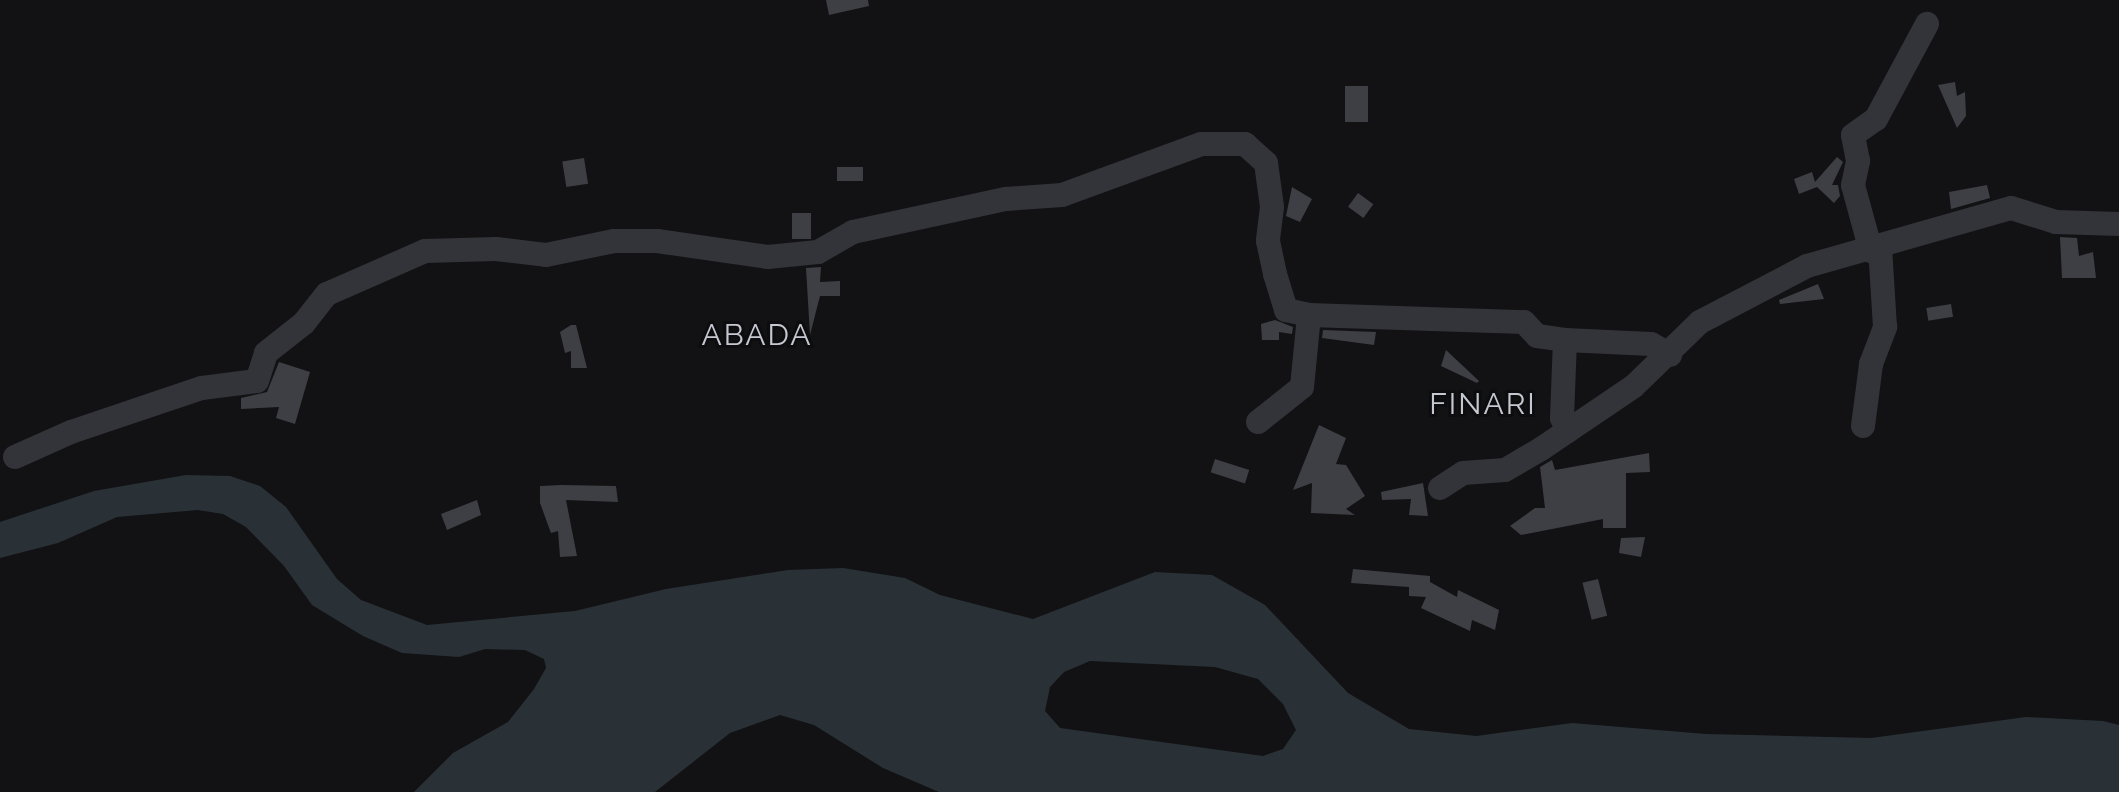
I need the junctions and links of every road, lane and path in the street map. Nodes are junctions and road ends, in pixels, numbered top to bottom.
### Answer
1 (1927, 24) dead end
2 (2119, 224) edge
3 (1876, 250) junction
4 (1309, 315) junction
5 (1565, 340) junction
6 (1670, 355) junction
7 (1258, 422) dead end
8 (1863, 426) dead end
9 (1568, 431) junction
10 (15, 457) dead end
11 (1440, 488) dead end

1 - 3 street
2 - 3 street
3 - 6 street
3 - 8 street
4 - 5 street
4 - 7 street
4 - 10 street
5 - 6 street
5 - 9 street
6 - 9 street
9 - 11 street

